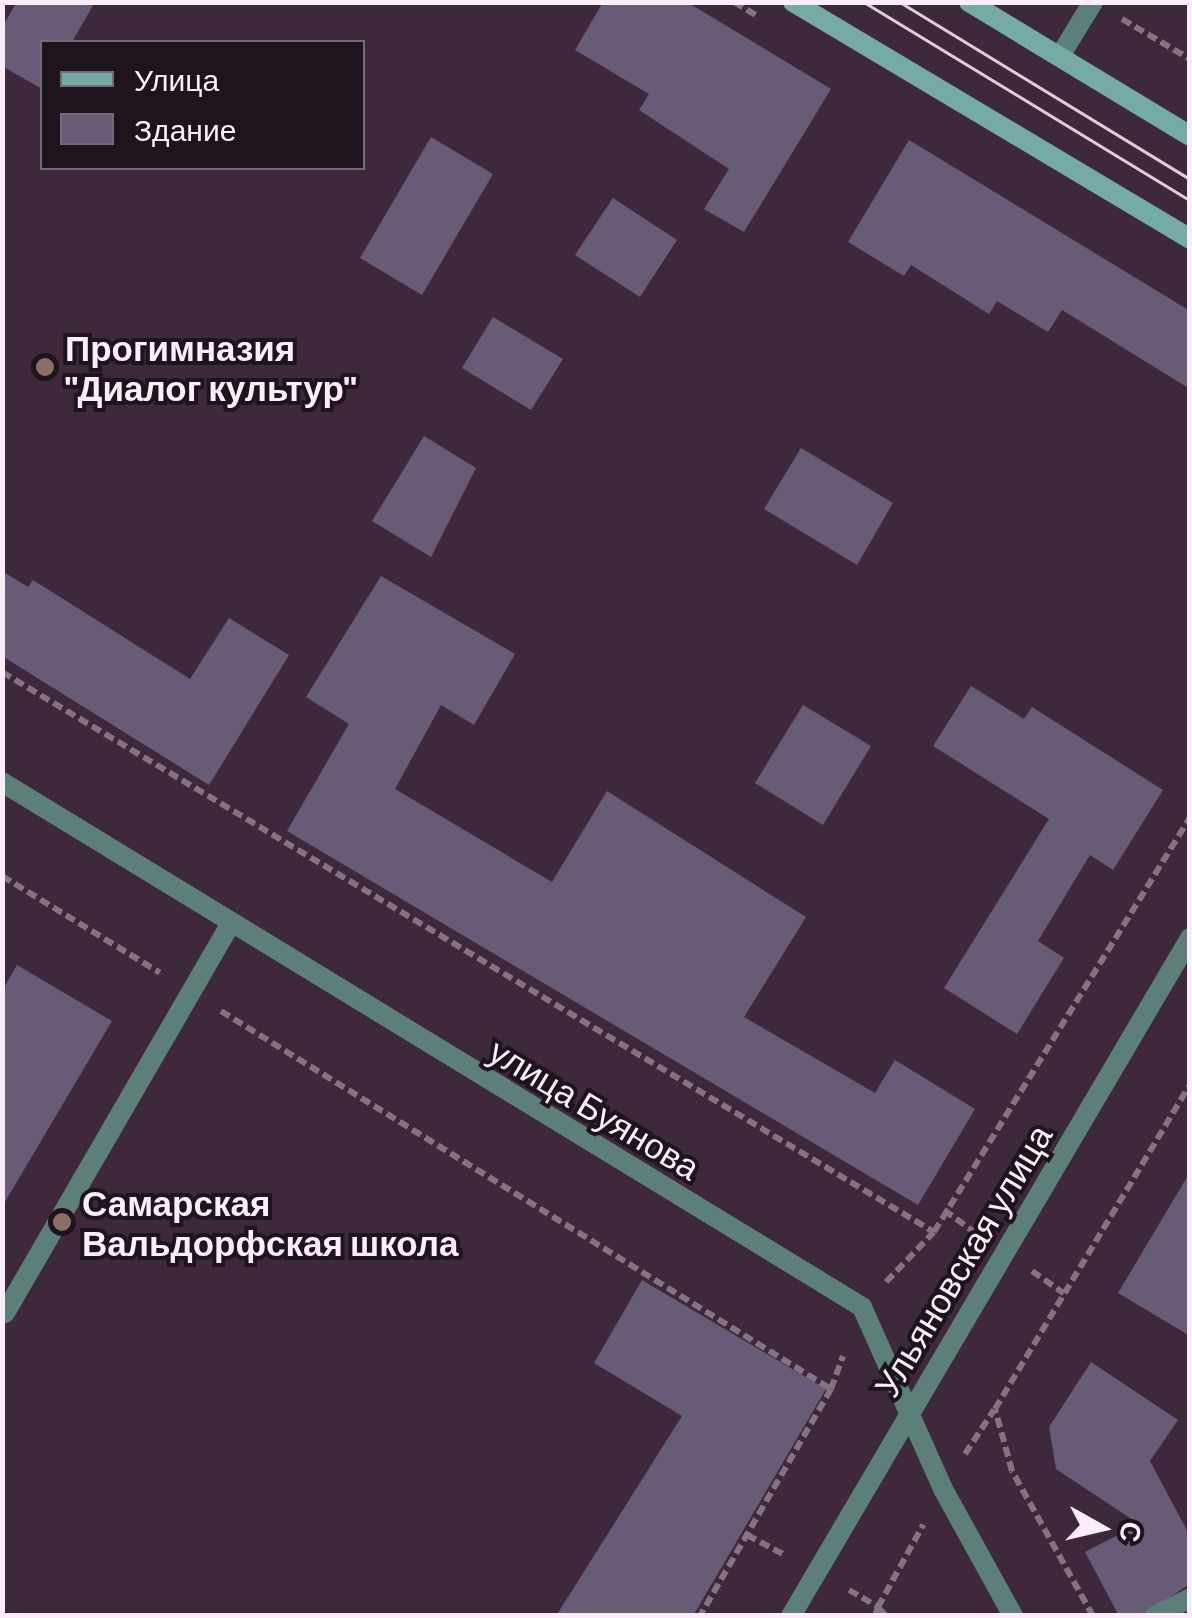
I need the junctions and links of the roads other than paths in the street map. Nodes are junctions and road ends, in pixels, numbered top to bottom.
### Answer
1 (793, 2) edge
2 (969, 2) edge
3 (1102, 7) edge
4 (1060, 56) junction
5 (1190, 136) edge
6 (1190, 239) edge
7 (2, 782) edge
8 (230, 925) junction
9 (1190, 938) edge
10 (5, 1313) edge
11 (909, 1412) junction
12 (1190, 1598) edge
13 (791, 1616) edge
14 (1013, 1616) edge
15 (1155, 1616) edge

1 - 6 main road
2 - 4 main road
3 - 4 street
4 - 5 main road
7 - 8 street, улица Буянова
8 - 10 street
8 - 11 street, улица Буянова
9 - 11 street, Ульяновская улица
11 - 13 street, Ульяновская улица
11 - 14 street, улица Буянова
12 - 15 street

